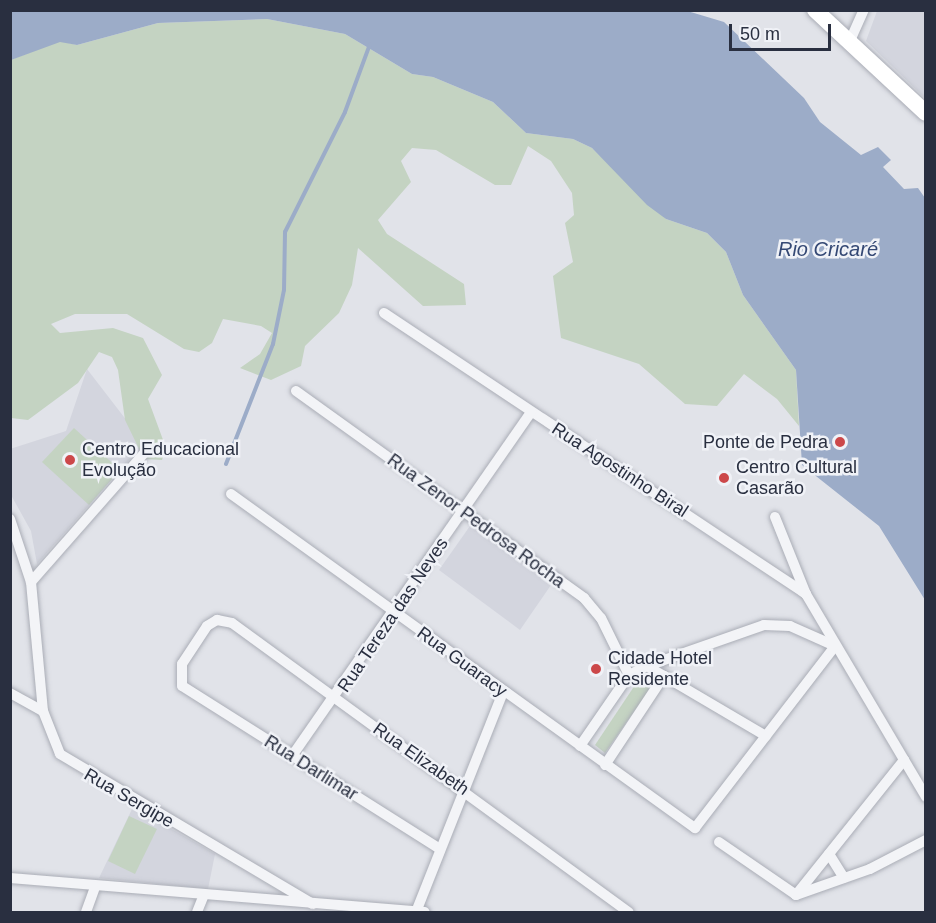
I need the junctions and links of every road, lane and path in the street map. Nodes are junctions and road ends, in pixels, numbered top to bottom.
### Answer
1 (815, 10) edge
2 (864, 10) edge
3 (849, 43) junction
4 (926, 112) edge
5 (384, 313) dead end
6 (296, 391) dead end
7 (531, 412) junction
8 (148, 449) dead end
9 (231, 494) dead end
10 (463, 511) junction
11 (775, 517) dead end
12 (10, 519) edge
13 (31, 582) junction
14 (806, 594) junction
15 (395, 613) junction
16 (835, 646) junction
17 (647, 666) junction
18 (629, 675) junction
19 (664, 676) junction
20 (182, 686) joint
21 (503, 692) junction
22 (10, 693) edge
23 (336, 699) junction
24 (43, 711) junction
25 (766, 736) junction
26 (580, 746) junction
27 (292, 756) junction
28 (904, 760) junction
29 (605, 765) junction
30 (463, 788) junction
31 (926, 797) edge
32 (926, 840) edge
33 (718, 842) dead end
34 (440, 849) junction
35 (829, 854) junction
36 (10, 878) edge
37 (844, 878) junction
38 (95, 887) junction
39 (796, 895) junction
40 (203, 897) junction
41 (312, 908) edge
42 (419, 911) edge
43 (86, 912) edge
44 (197, 912) edge
45 (629, 912) edge

1 - 3 main road
2 - 3 street
3 - 4 main road
5 - 7 street, Rua Agostinho Biral
6 - 10 street, Rua Zenor Pedrosa Rocha
7 - 10 street, Rua Tereza das Neves
7 - 14 street, Rua Agostinho Biral
8 - 13 street
9 - 15 street, Rua Guaracy
10 - 15 street, Rua Tereza das Neves
10 - 18 street, Rua Zenor Pedrosa Rocha
11 - 14 street
12 - 13 street, Rua Sergipe
13 - 24 street, Rua Sergipe
14 - 16 street, Rua Agostinho Biral
15 - 21 street, Rua Guaracy
15 - 23 street, Rua Tereza das Neves
16 - 17 street
16 - 25 street
16 - 28 street, Rua Agostinho Biral
17 - 18 street
17 - 19 street
18 - 26 street
19 - 25 street
19 - 29 street
20 - 23 street, Rua Elizabeth
20 - 27 street, Rua Darlimar
21 - 26 street, Rua Guaracy
21 - 30 street
22 - 24 street
23 - 27 street, Rua Tereza das Neves
23 - 30 street, Rua Elizabeth
24 - 41 street, Rua Sergipe
25 - 29 street, Rua Guaracy
26 - 29 street, Rua Guaracy
27 - 34 street, Rua Darlimar
28 - 31 street, Rua Agostinho Biral
28 - 35 street
30 - 34 street
30 - 45 street, Rua Elizabeth
32 - 37 street
33 - 39 street
34 - 42 street
35 - 37 street
35 - 39 street
36 - 38 street
37 - 39 street
38 - 40 street
38 - 43 street
40 - 41 street
40 - 44 street
41 - 42 street, Rua Sergipe

